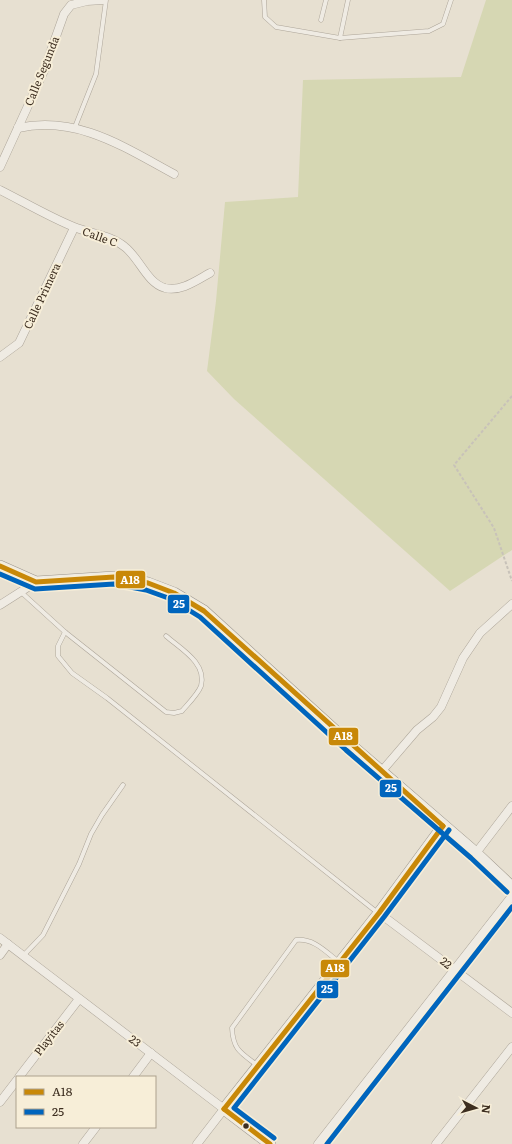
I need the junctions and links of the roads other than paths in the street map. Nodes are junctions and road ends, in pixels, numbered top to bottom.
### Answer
1 (104, 0) edge
2 (264, 0) edge
3 (326, 0) edge
4 (348, 0) edge
5 (451, 0) edge
6 (321, 20) dead end
7 (340, 38) junction
8 (75, 127) junction
9 (18, 128) junction
10 (0, 166) edge
11 (174, 174) dead end
12 (0, 190) edge
13 (74, 228) junction
14 (210, 273) dead end
15 (0, 357) edge
16 (0, 566) edge
17 (36, 582) junction
18 (21, 592) junction
19 (512, 604) edge
20 (0, 605) edge
21 (65, 632) junction
22 (166, 636) dead end
23 (381, 772) junction
24 (123, 785) dead end
25 (512, 806) edge
26 (443, 826) junction
27 (476, 853) junction
28 (512, 887) edge
29 (512, 896) edge
30 (379, 913) junction
31 (0, 938) edge
32 (8, 944) junction
33 (0, 955) edge
34 (23, 956) junction
35 (339, 963) junction
36 (456, 970) junction
37 (79, 999) junction
38 (512, 1013) edge
39 (512, 1047) edge
40 (151, 1053) junction
41 (258, 1066) junction
42 (20, 1076) edge
43 (134, 1076) edge
44 (16, 1081) edge
45 (0, 1102) edge
46 (224, 1109) junction
47 (95, 1128) edge
48 (83, 1144) edge
49 (197, 1144) edge
50 (270, 1144) edge
51 (318, 1144) edge
52 (436, 1144) edge

1 - 8 lane
1 - 9 street, Calle Segunda
2 - 7 lane
3 - 6 lane
4 - 7 lane
5 - 7 lane
8 - 9 street
8 - 11 street
9 - 10 street, Calle Segunda
12 - 13 street, Calle C
13 - 14 street, Calle C
13 - 15 street, Calle Primera
16 - 17 street
17 - 18 street
17 - 23 street
18 - 20 street
18 - 21 lane
19 - 23 street
21 - 22 lane
21 - 30 lane
23 - 26 street
24 - 34 lane
25 - 27 street
26 - 27 street
26 - 30 street
27 - 28 street
29 - 36 street
30 - 35 street
30 - 36 street, 22
31 - 32 street, 23
32 - 33 street
32 - 34 street, 23
34 - 37 street, 23
35 - 41 street
35 - 41 lane
36 - 38 street, 22
36 - 51 street
37 - 40 street, 23
37 - 42 street, Playitas
39 - 52 street
40 - 43 street
40 - 46 street, 23
41 - 46 street
44 - 45 street
46 - 49 street
46 - 50 street, 23
47 - 48 street

